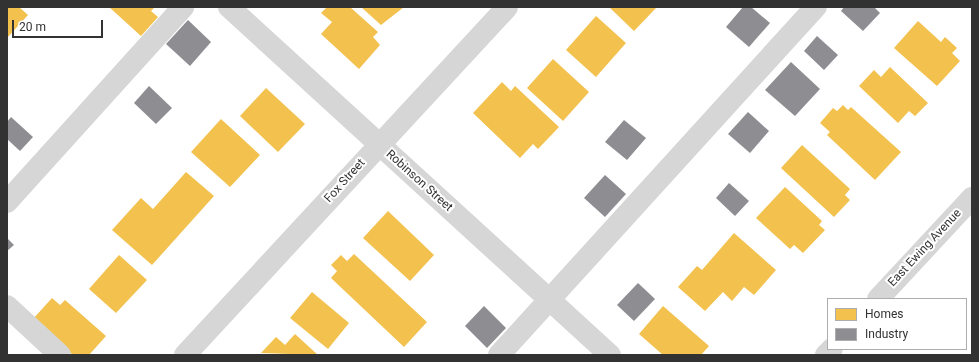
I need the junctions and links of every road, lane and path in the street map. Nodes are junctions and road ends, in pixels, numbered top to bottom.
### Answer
1 (183, 7) edge
2 (229, 7) edge
3 (507, 7) edge
4 (816, 7) edge
5 (378, 144) junction
6 (972, 198) edge
7 (7, 202) edge
8 (879, 298) edge
9 (550, 300) junction
10 (7, 306) edge
11 (60, 355) edge
12 (185, 355) edge
13 (499, 355) edge
14 (610, 355) edge

1 - 7 street
2 - 5 street, Robinson Street
3 - 5 street, Fox Street
4 - 9 street
5 - 9 street, Robinson Street
5 - 12 street, Fox Street
6 - 8 street, East Ewing Avenue
9 - 13 street
9 - 14 street, Robinson Street
10 - 11 street

